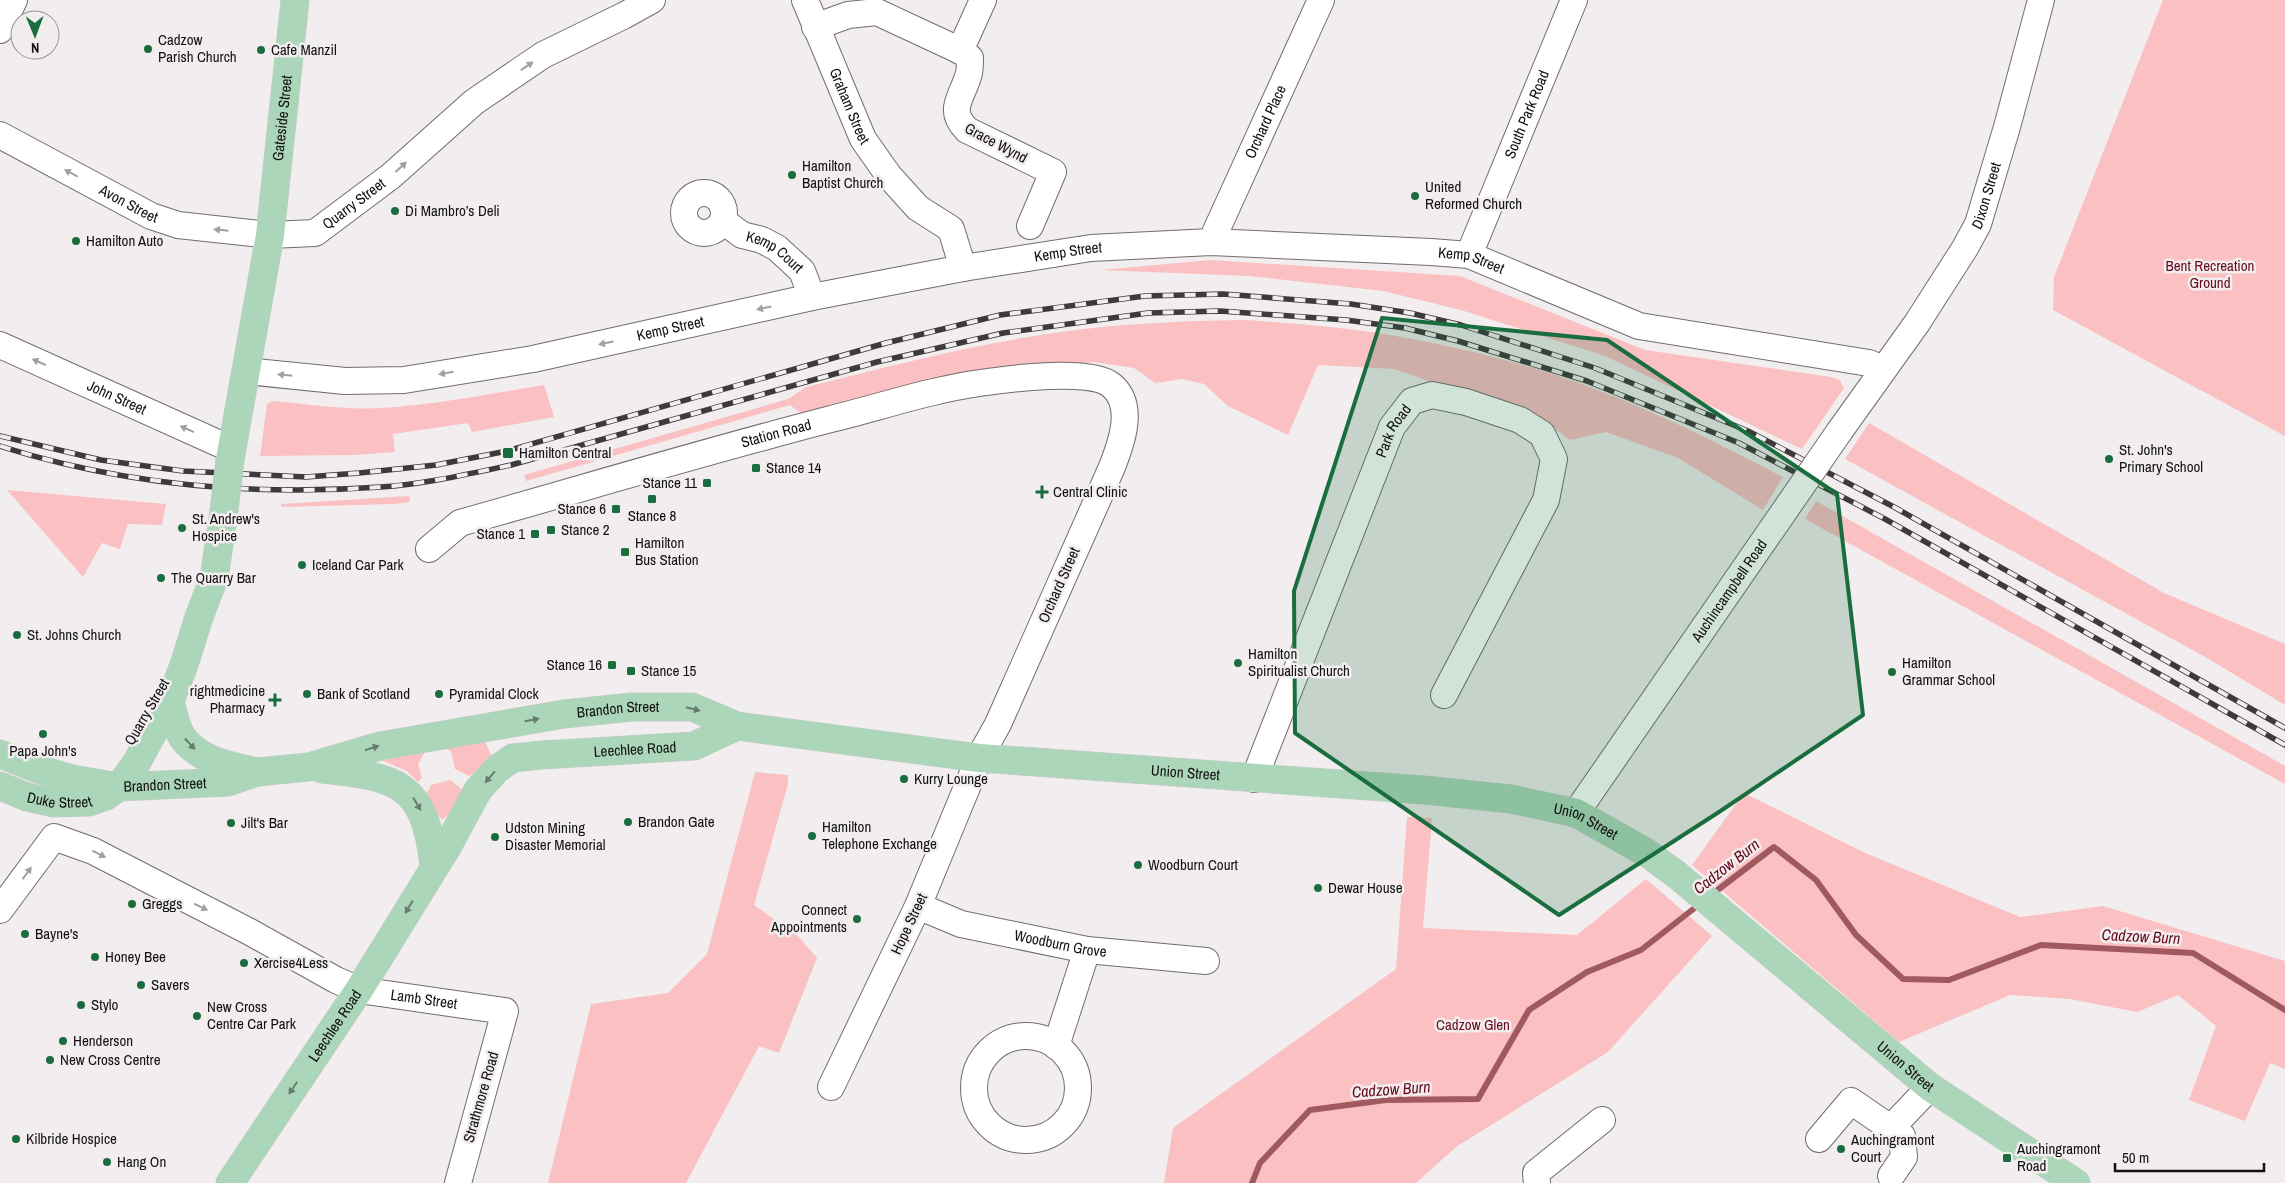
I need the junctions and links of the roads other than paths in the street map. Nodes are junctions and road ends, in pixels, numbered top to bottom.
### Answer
1 (14, 0) edge
2 (295, 0) edge
3 (652, 0) edge
4 (805, 0) edge
5 (983, 0) edge
6 (1321, 0) edge
7 (1574, 0) edge
8 (2041, 0) edge
9 (815, 27) junction
10 (0, 30) edge
11 (960, 51) junction
12 (0, 134) edge
13 (723, 220) dead end
14 (1030, 226) dead end
15 (270, 235) junction
16 (1211, 242) junction
17 (1469, 255) junction
18 (963, 268) junction
19 (812, 298) junction
20 (0, 345) edge
21 (1883, 369) junction
22 (246, 371) junction
23 (1123, 408) joint
24 (231, 454) junction
25 (429, 549) dead end
26 (199, 617) junction
27 (1444, 695) dead end
28 (170, 701) junction
29 (737, 726) junction
30 (0, 754) edge
31 (979, 758) junction
32 (309, 767) junction
33 (257, 772) junction
34 (72, 779) junction
35 (1254, 779) junction
36 (0, 786) edge
37 (119, 786) junction
38 (1576, 813) junction
39 (434, 866) junction
40 (918, 906) junction
41 (0, 910) edge
42 (1087, 950) junction
43 (1206, 962) dead end
44 (359, 990) junction
45 (505, 1011) joint
46 (1056, 1046) dead end
47 (1930, 1086) junction
48 (831, 1087) dead end
49 (1602, 1120) dead end
50 (1891, 1128) junction
51 (1818, 1139) dead end
52 (1891, 1176) dead end
53 (230, 1183) edge
54 (458, 1183) edge
55 (1537, 1183) edge
56 (2076, 1183) edge

1 - 10 street
2 - 15 main road, Gateside Street
15 -> 3 street, Quarry Street
4 - 9 street, Graham Street
5 - 11 street
6 - 16 street, Orchard Place
7 - 17 street, South Park Road
8 - 21 street, Dixon Street
9 - 11 street
9 - 18 street, Graham Street
11 - 14 street, Grace Wynd
15 -> 12 street, Avon Street
13 - 19 street, Kemp Court
15 - 22 main road, Quarry Street
16 - 17 street, Kemp Street
16 - 18 street, Kemp Street
17 - 21 street, Kemp Street
18 - 19 street, Kemp Street
19 -> 22 street, Kemp Street
24 -> 20 street, John Street
21 - 38 street, Auchincampbell Road, bridge
22 - 24 main road, Quarry Street
23 - 25 street, Station Road
23 - 31 street, Orchard Street
24 - 26 main road, Quarry Street, bridge
26 - 28 main road, Quarry Street
26 - 34 main road, Quarry Street
27 - 35 street, Park Road
28 -> 33 main road, Brandon Street
28 - 37 main road, Quarry Street
29 - 31 main road, Brandon Street
32 -> 29 main road, Brandon Street
29 -> 39 main road, Leechlee Road
30 - 34 main road, Duke Street
31 - 35 main road, Union Street
31 - 40 street, Hope Street
32 - 33 main road, Brandon Street
32 -> 39 main road
33 - 37 main road, Brandon Street
34 - 37 main road, Brandon Street
35 - 38 main road, Union Street
36 - 37 main road, Duke Street
38 - 47 main road, Union Street
39 -> 44 main road, Leechlee Road
40 - 42 street, Woodburn Grove
40 - 48 street, Hope Street
41 -> 44 street, Lamb Street
42 - 43 street, Woodburn Grove
42 - 46 street
44 - 45 street, Lamb Street
44 -> 53 main road, Leechlee Road
45 - 54 street, Strathmore Road
47 - 50 street
47 - 56 main road, Union Street
49 - 55 street
50 - 51 street
50 - 52 street

